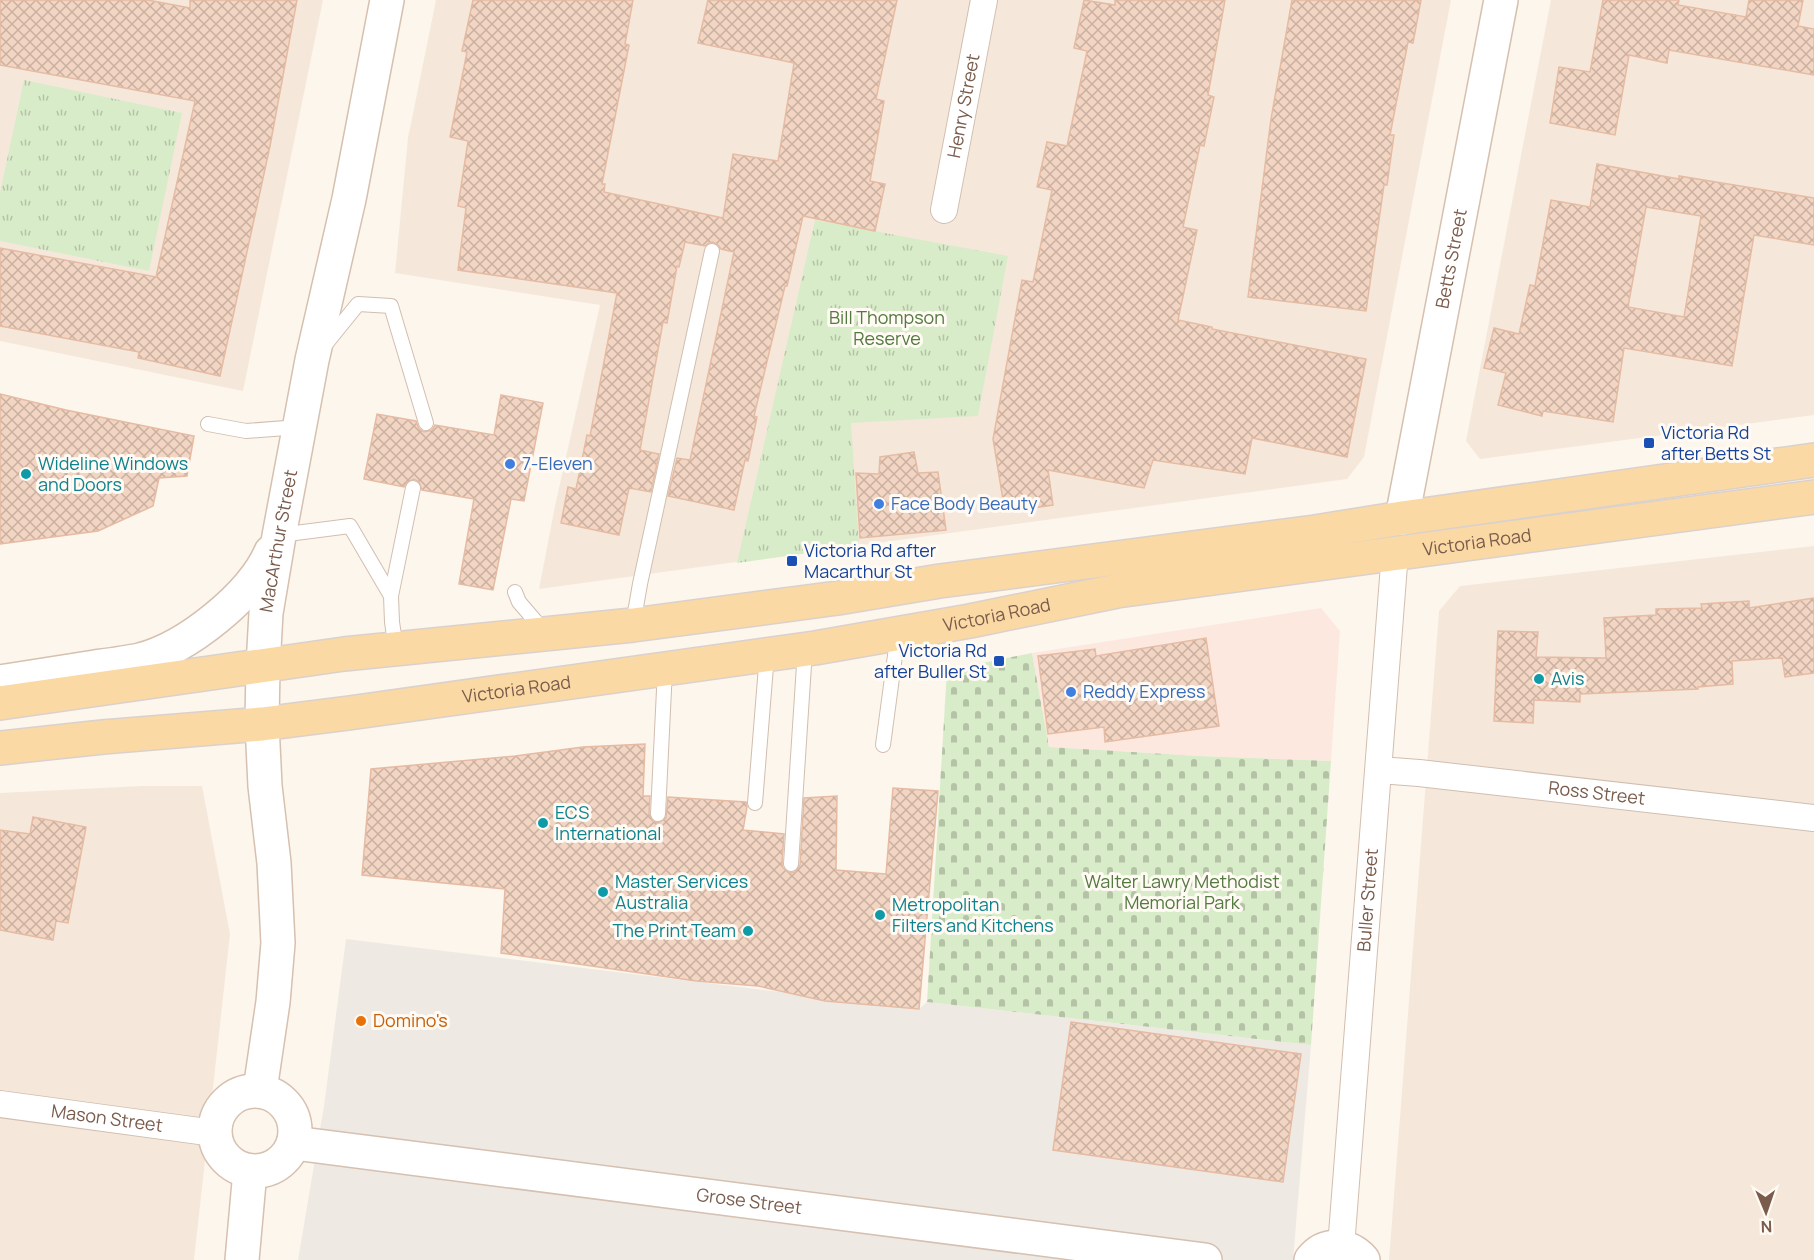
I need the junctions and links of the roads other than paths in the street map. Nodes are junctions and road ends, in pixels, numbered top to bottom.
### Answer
1 (387, 0) edge
2 (984, 0) edge
3 (1501, 0) edge
4 (945, 210) dead end
5 (712, 251) dead end
6 (312, 360) junction
7 (426, 423) dead end
8 (208, 424) dead end
9 (299, 427) junction
10 (1814, 460) edge
11 (413, 488) dead end
12 (1814, 497) edge
13 (1402, 518) junction
14 (279, 536) junction
15 (1395, 552) junction
16 (515, 592) dead end
17 (391, 596) junction
18 (633, 625) junction
19 (898, 633) junction
20 (546, 634) junction
21 (396, 649) junction
22 (805, 649) junction
23 (767, 654) junction
24 (263, 666) junction
25 (665, 668) junction
26 (0, 682) edge
27 (0, 703) edge
28 (262, 724) junction
29 (883, 745) dead end
30 (0, 748) edge
31 (1378, 770) junction
32 (755, 803) dead end
33 (658, 814) dead end
34 (1814, 818) edge
35 (791, 864) dead end
36 (260, 1090) junction
37 (0, 1104) edge
38 (214, 1133) junction
39 (294, 1143) junction
40 (250, 1171) junction
41 (1352, 1253) edge
42 (242, 1260) edge
43 (1205, 1260) edge
44 (1311, 1260) edge

1 - 6 street, MacArthur Street
2 - 4 street, Henry Street
3 - 13 street, Betts Street
5 - 18 lane
6 - 7 lane
6 - 9 street, MacArthur Street
8 - 9 lane
9 - 14 street, MacArthur Street
10 - 13 main road, Victoria Road
11 - 17 lane
12 - 15 main road, Victoria Road
13 - 18 main road, Victoria Road
14 - 17 lane
14 - 24 street, MacArthur Street
14 - 26 street
15 - 19 main road, Victoria Road
15 - 31 street, Buller Street
16 - 20 lane
17 - 21 lane
18 - 20 main road, Victoria Road
19 - 22 main road, Victoria Road
19 - 29 lane
20 - 21 main road, Victoria Road
21 - 24 main road, Victoria Road
22 - 23 main road, Victoria Road
22 - 35 lane
23 - 25 main road, Victoria Road
23 - 32 lane
24 - 27 main road, Victoria Road
24 - 28 street, MacArthur Street
25 - 28 main road, Victoria Road
25 - 33 lane
28 - 30 main road, Victoria Road
28 - 36 street, MacArthur Street
31 - 34 street, Ross Street
31 - 41 street, Buller Street
36 - 38 street
36 - 39 street
37 - 38 street, Mason Street
38 - 40 street
39 - 40 street
39 - 43 street, Grose Street
40 - 42 street
41 - 44 street

